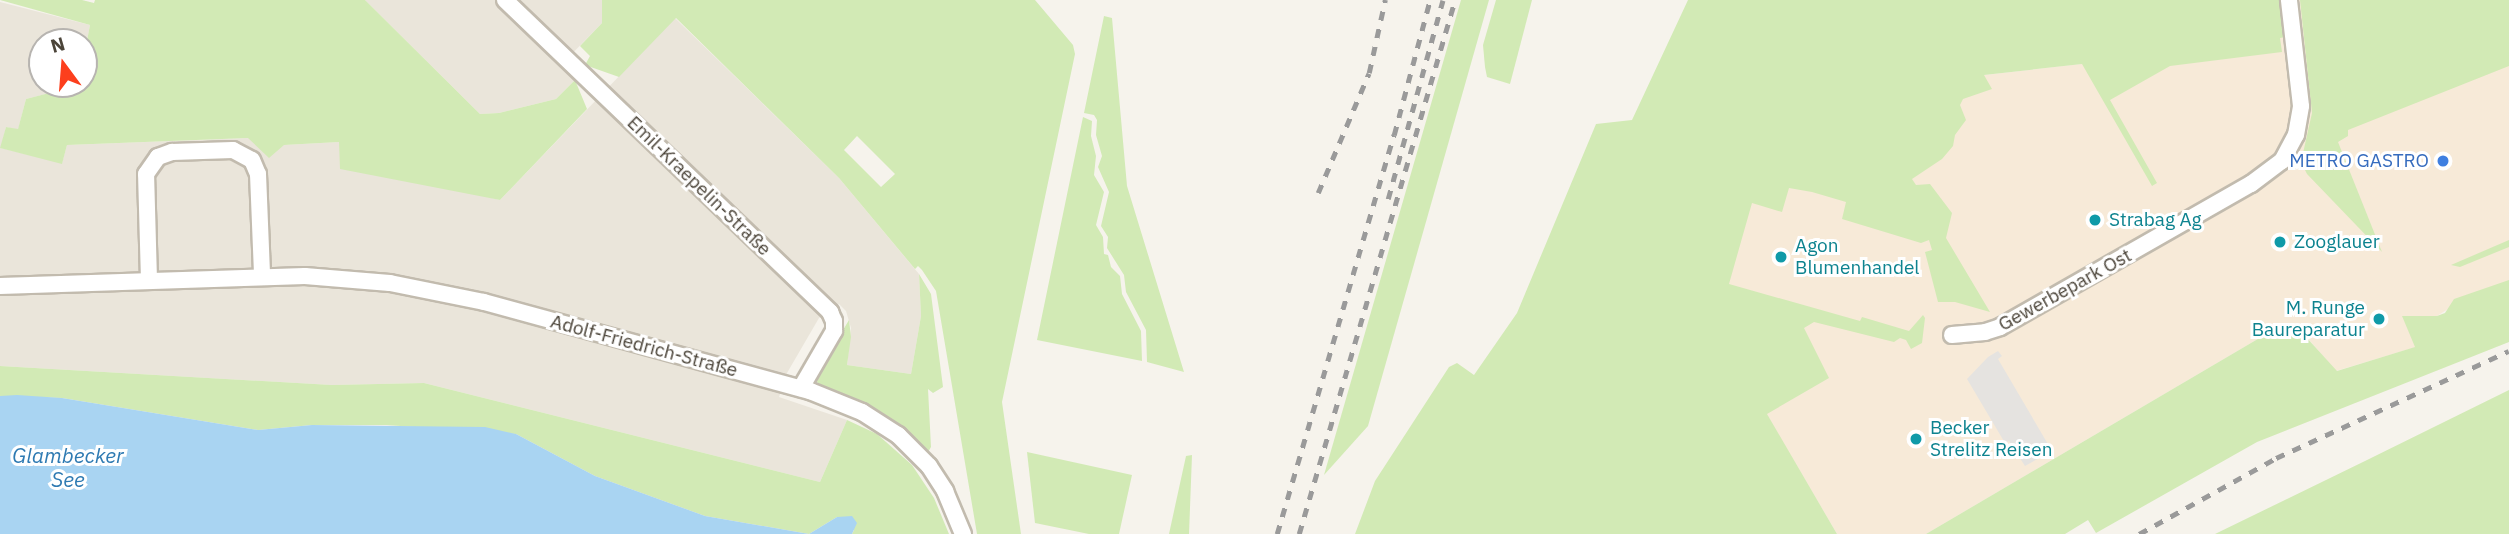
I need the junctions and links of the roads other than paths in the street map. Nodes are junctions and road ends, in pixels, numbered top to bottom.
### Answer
1 (505, 0) edge
2 (2289, 0) edge
3 (262, 275) junction
4 (149, 280) junction
5 (0, 286) edge
6 (1952, 335) dead end
7 (801, 388) junction
8 (963, 534) edge

1 - 7 street, Emil-Kraepelin-Straße
2 - 6 street, Gewerbepark Ost
3 - 4 street, Adolf-Friedrich-Straße
3 - 4 street
3 - 7 street, Adolf-Friedrich-Straße
4 - 5 street, Adolf-Friedrich-Straße
7 - 8 street, Adolf-Friedrich-Straße

